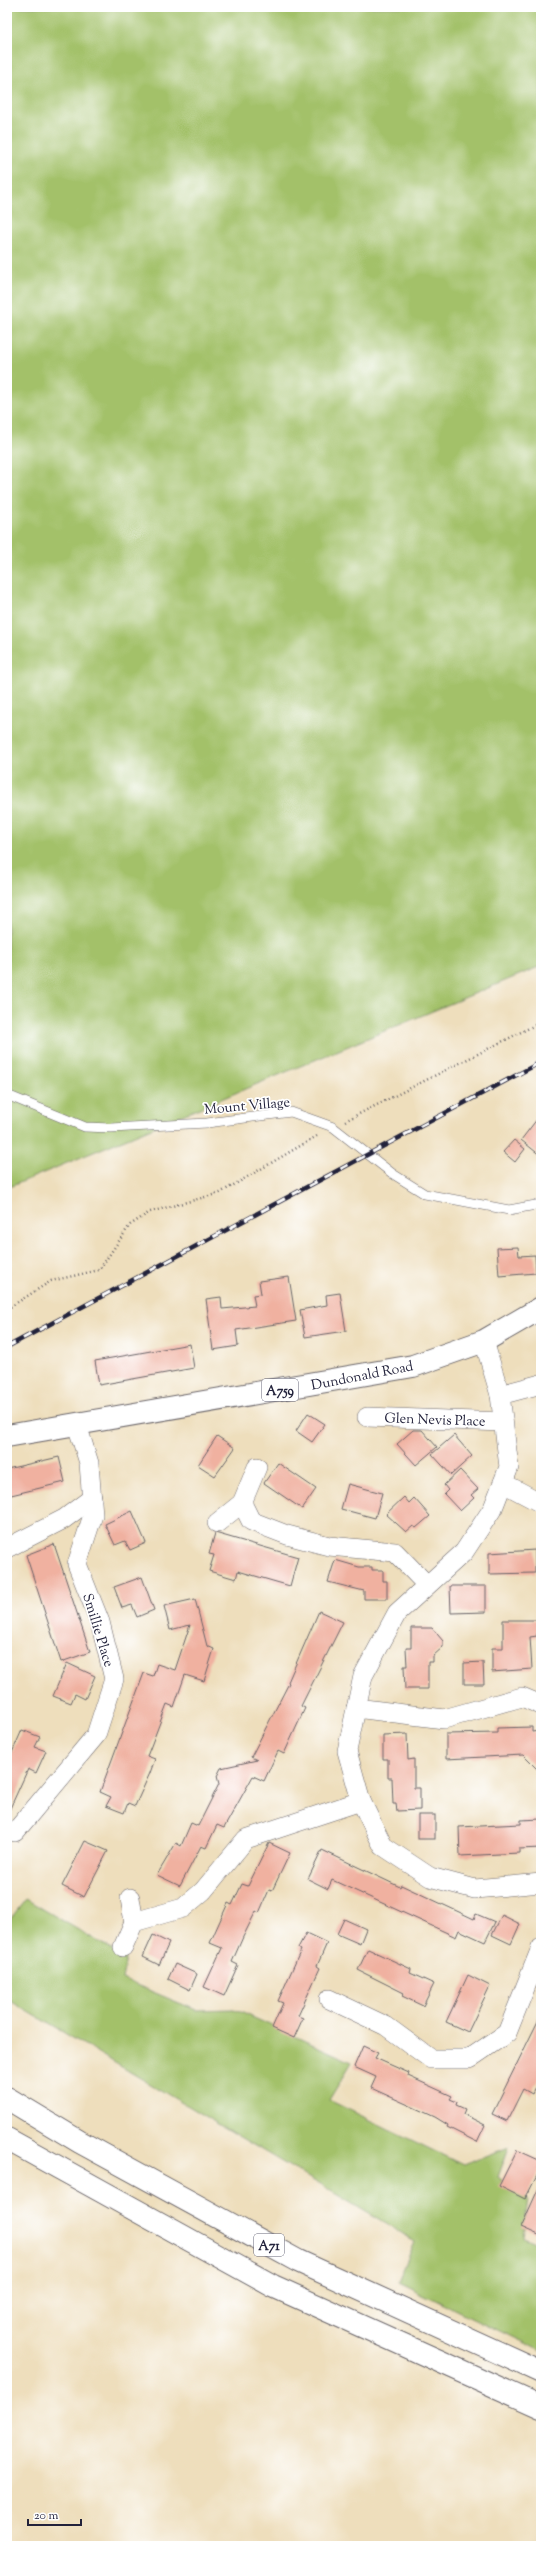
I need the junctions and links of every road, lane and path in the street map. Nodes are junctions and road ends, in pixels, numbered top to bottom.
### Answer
1 (541, 1022) edge
2 (7, 1095) edge
3 (333, 1127) junction
4 (541, 1204) edge
5 (541, 1308) edge
6 (7, 1309) edge
7 (484, 1341) junction
8 (541, 1384) edge
9 (500, 1395) junction
10 (367, 1417) dead end
11 (503, 1422) junction
12 (77, 1426) junction
13 (7, 1436) edge
14 (257, 1467) dead end
15 (503, 1483) junction
16 (92, 1498) junction
17 (242, 1503) junction
18 (541, 1504) edge
19 (217, 1523) dead end
20 (7, 1548) edge
21 (427, 1585) junction
22 (541, 1705) edge
23 (356, 1708) junction
24 (361, 1801) junction
25 (15, 1832) dead end
26 (541, 1883) edge
27 (130, 1898) dead end
28 (134, 1922) junction
29 (123, 1947) dead end
30 (541, 1948) edge
31 (329, 1999) dead end
32 (7, 2098) edge
33 (7, 2140) edge
34 (541, 2372) edge
35 (541, 2407) edge

1 - 3 path
2 - 3 lane, Mount Village
3 - 4 lane, Mount Village
3 - 6 path
5 - 7 main road, Dundonald Road / A759
7 - 9 street
7 - 12 main road, Dundonald Road / A759
8 - 9 street
9 - 11 street
10 - 11 street, Glen Nevis Place
11 - 15 street
12 - 13 main road, Dundonald Road / A759
12 - 16 street, Smillie Place
14 - 17 street
15 - 18 street
15 - 21 street
16 - 20 street
16 - 25 street, Smillie Place
17 - 19 street
17 - 21 street
21 - 23 street
22 - 23 street
23 - 24 street
24 - 26 street
24 - 28 street
27 - 28 street
28 - 29 street
30 - 31 street
32 - 34 main road, A71
33 - 35 main road, A71

